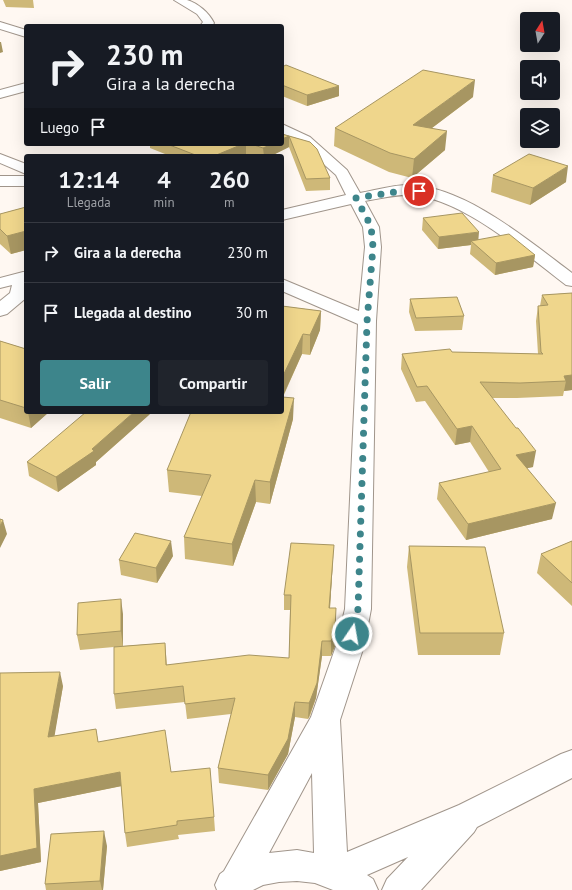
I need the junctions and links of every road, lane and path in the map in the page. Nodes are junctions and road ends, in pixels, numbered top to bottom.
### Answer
1 (179, 0) edge
2 (208, 24) edge
3 (0, 25) edge
4 (24, 33) edge
5 (24, 88) edge
6 (0, 94) edge
7 (284, 129) edge
8 (0, 158) edge
9 (24, 169) edge
10 (0, 181) edge
11 (24, 181) edge
12 (356, 198) junction
13 (284, 215) edge
14 (24, 277) edge
15 (572, 281) edge
16 (0, 283) edge
17 (284, 285) edge
18 (0, 310) edge
19 (367, 322) junction
20 (325, 720) junction
21 (572, 763) edge
22 (470, 816) junction
23 (332, 873) junction
24 (231, 886) edge
25 (361, 890) edge
26 (399, 890) edge

1 - 2 street
3 - 4 street
5 - 6 street
7 - 12 street
8 - 9 street
10 - 11 street
12 - 13 street
12 - 15 street
12 - 19 street
14 - 16 street
14 - 18 street
17 - 19 street
19 - 20 street
20 - 23 street
20 - 24 street
21 - 22 street
22 - 23 street
22 - 26 street
23 - 24 street
23 - 25 street

